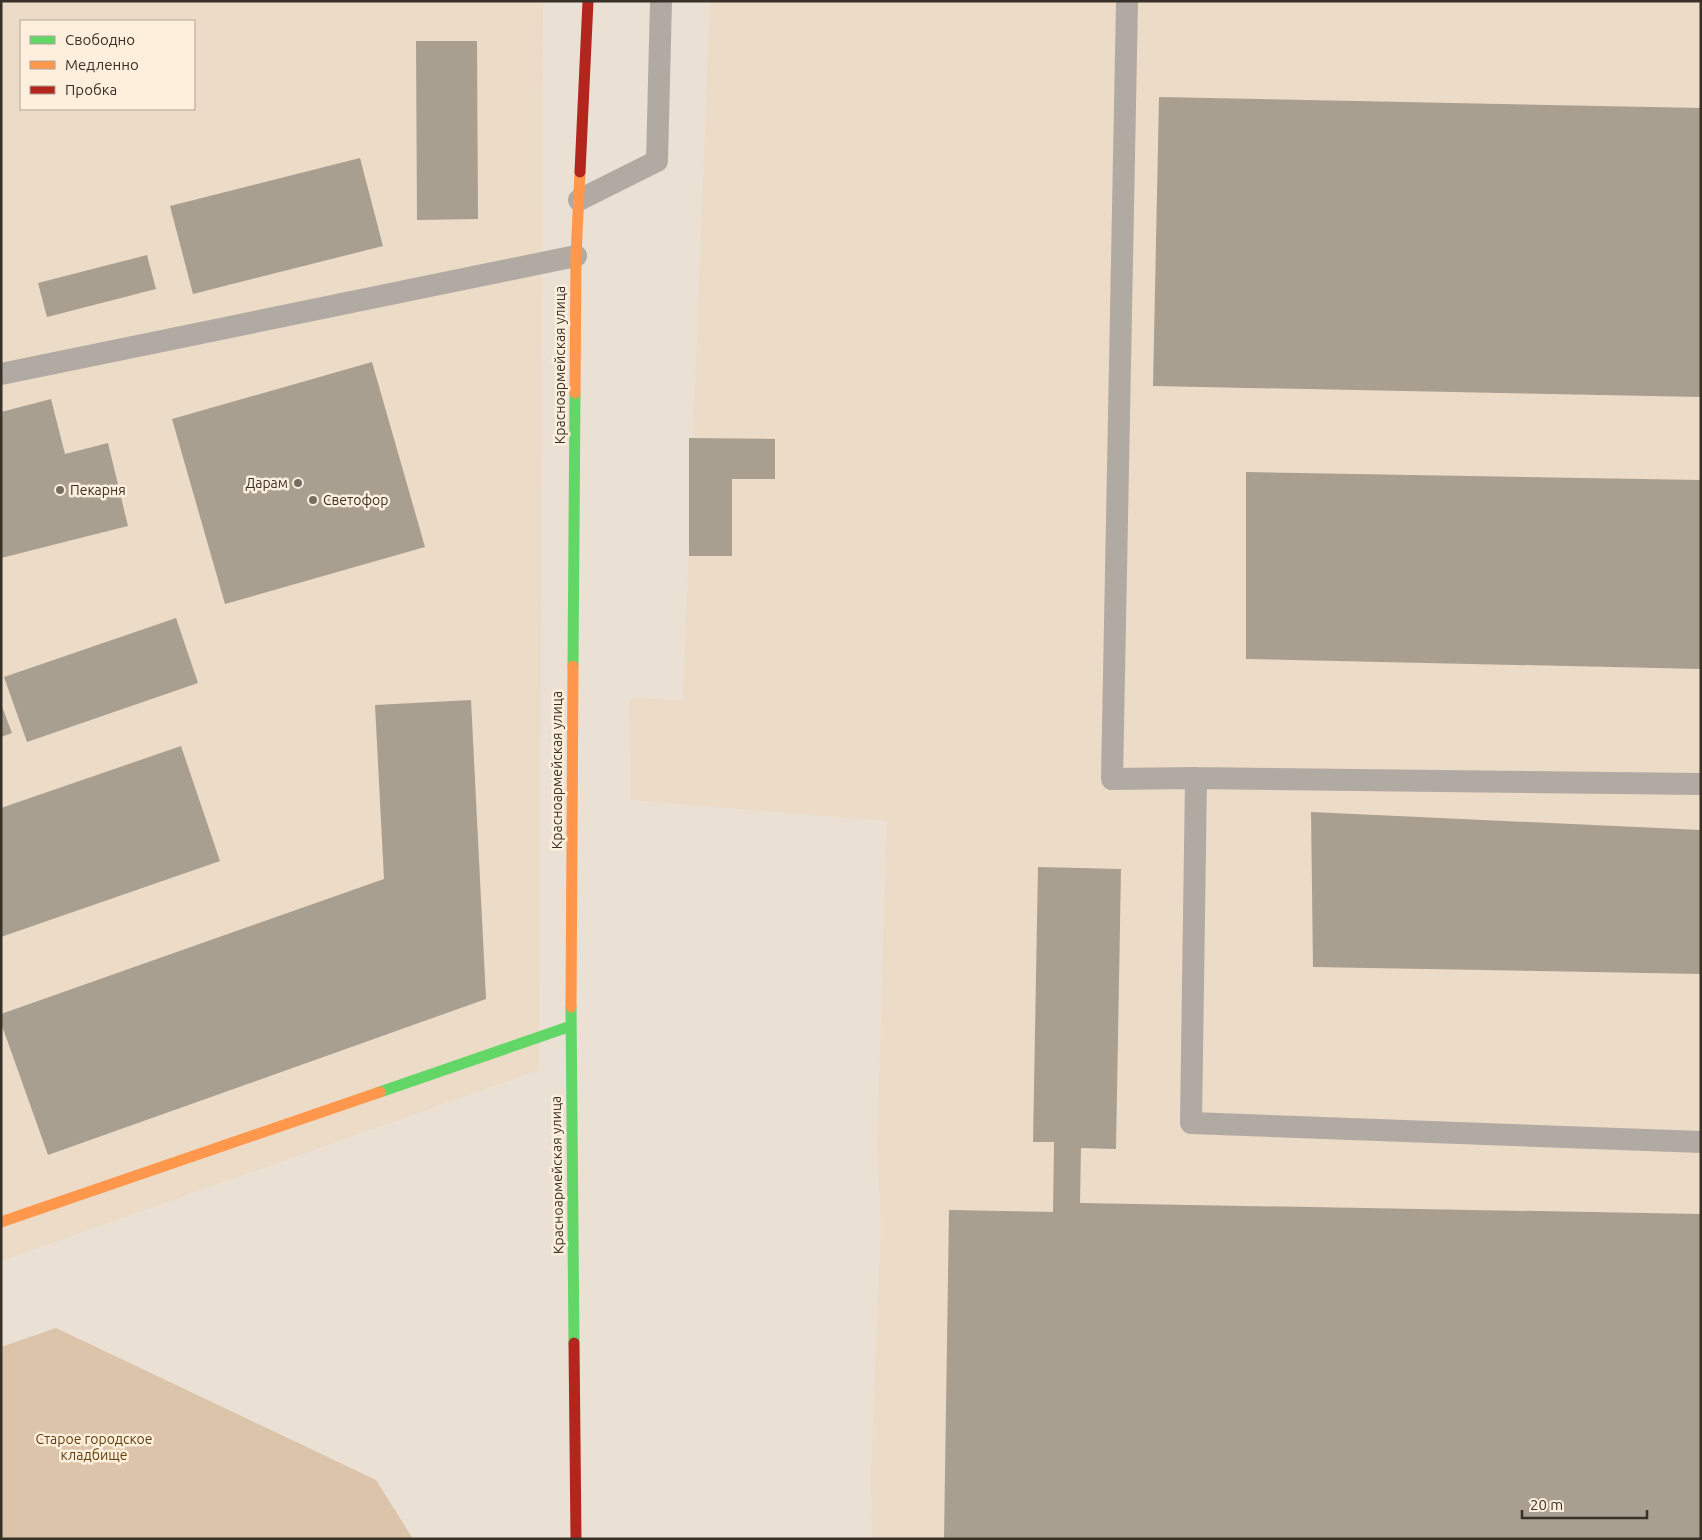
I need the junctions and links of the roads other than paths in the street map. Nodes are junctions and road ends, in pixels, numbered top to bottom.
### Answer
1 (588, 1) edge
2 (661, 1) edge
3 (1127, 1) edge
4 (579, 200) junction
5 (576, 256) junction
6 (1, 374) edge
7 (1196, 778) junction
8 (1701, 784) edge
9 (571, 1026) junction
10 (1701, 1142) edge
11 (1, 1222) edge
12 (576, 1539) edge

1 - 4 street, Красноармейская улица
2 - 4 lane
3 - 7 lane
4 - 5 street, Красноармейская улица
5 - 6 lane
5 - 9 street, Красноармейская улица
7 - 8 lane
7 - 10 lane
9 - 11 street
9 - 12 street, Красноармейская улица

